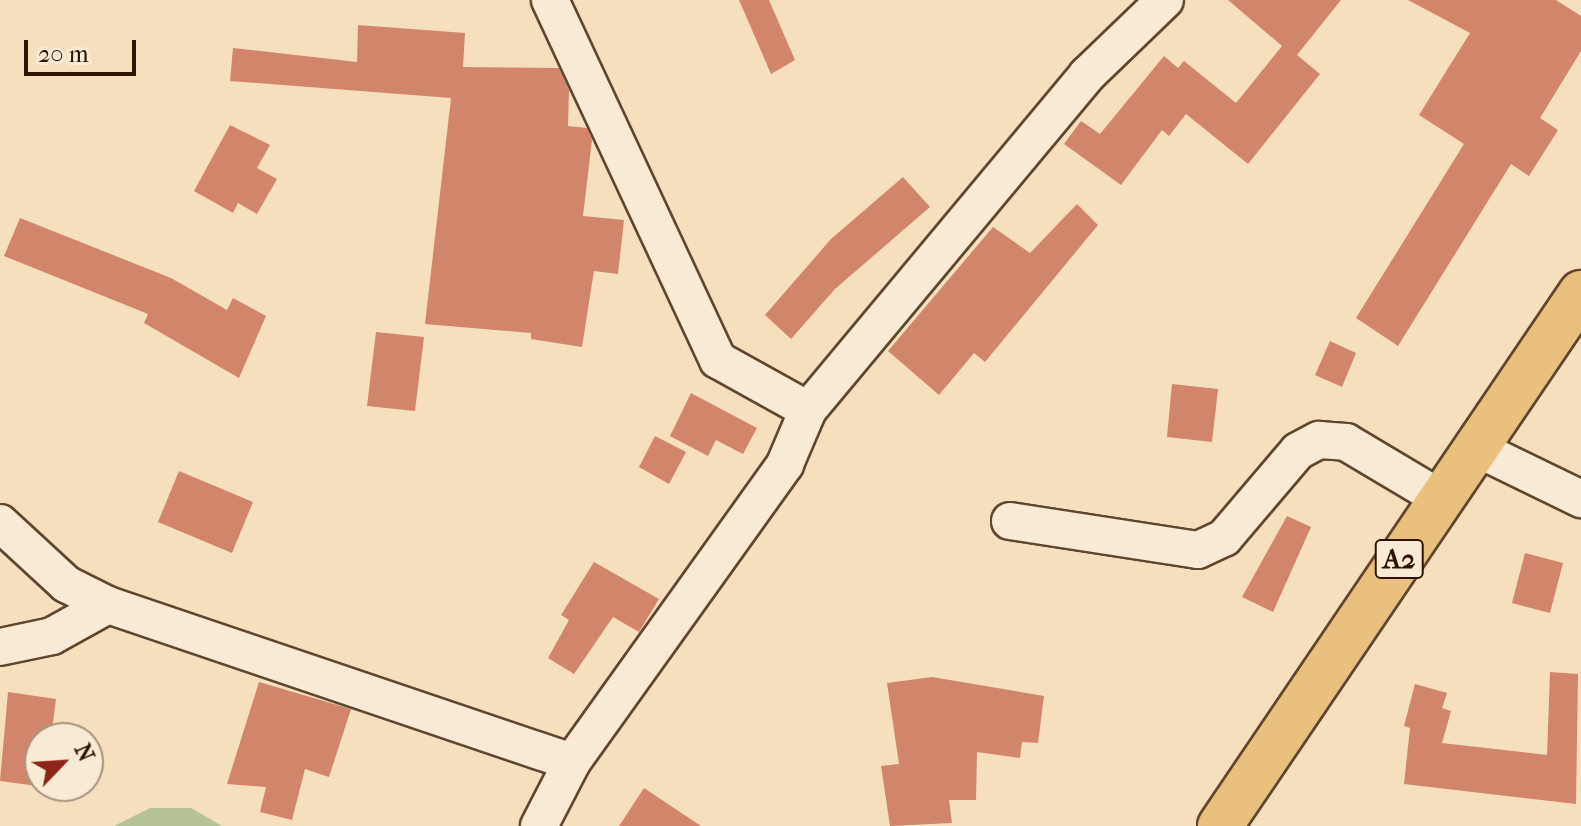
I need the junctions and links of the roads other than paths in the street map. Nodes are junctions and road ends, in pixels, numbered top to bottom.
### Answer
1 (550, 0) edge
2 (1165, 0) edge
3 (1581, 293) edge
4 (808, 410) junction
5 (1476, 448) junction
6 (1440, 498) junction
7 (1581, 499) edge
8 (1010, 521) dead end
9 (0, 523) edge
10 (108, 605) junction
11 (0, 647) edge
12 (572, 762) junction
13 (539, 826) edge
14 (1220, 826) edge

1 - 4 street
2 - 4 street
3 - 5 main road, A2
4 - 12 street
5 - 6 main road, A2
5 - 7 street
6 - 8 street
6 - 14 main road, A2
9 - 10 street
10 - 11 street
10 - 12 street
12 - 13 street

